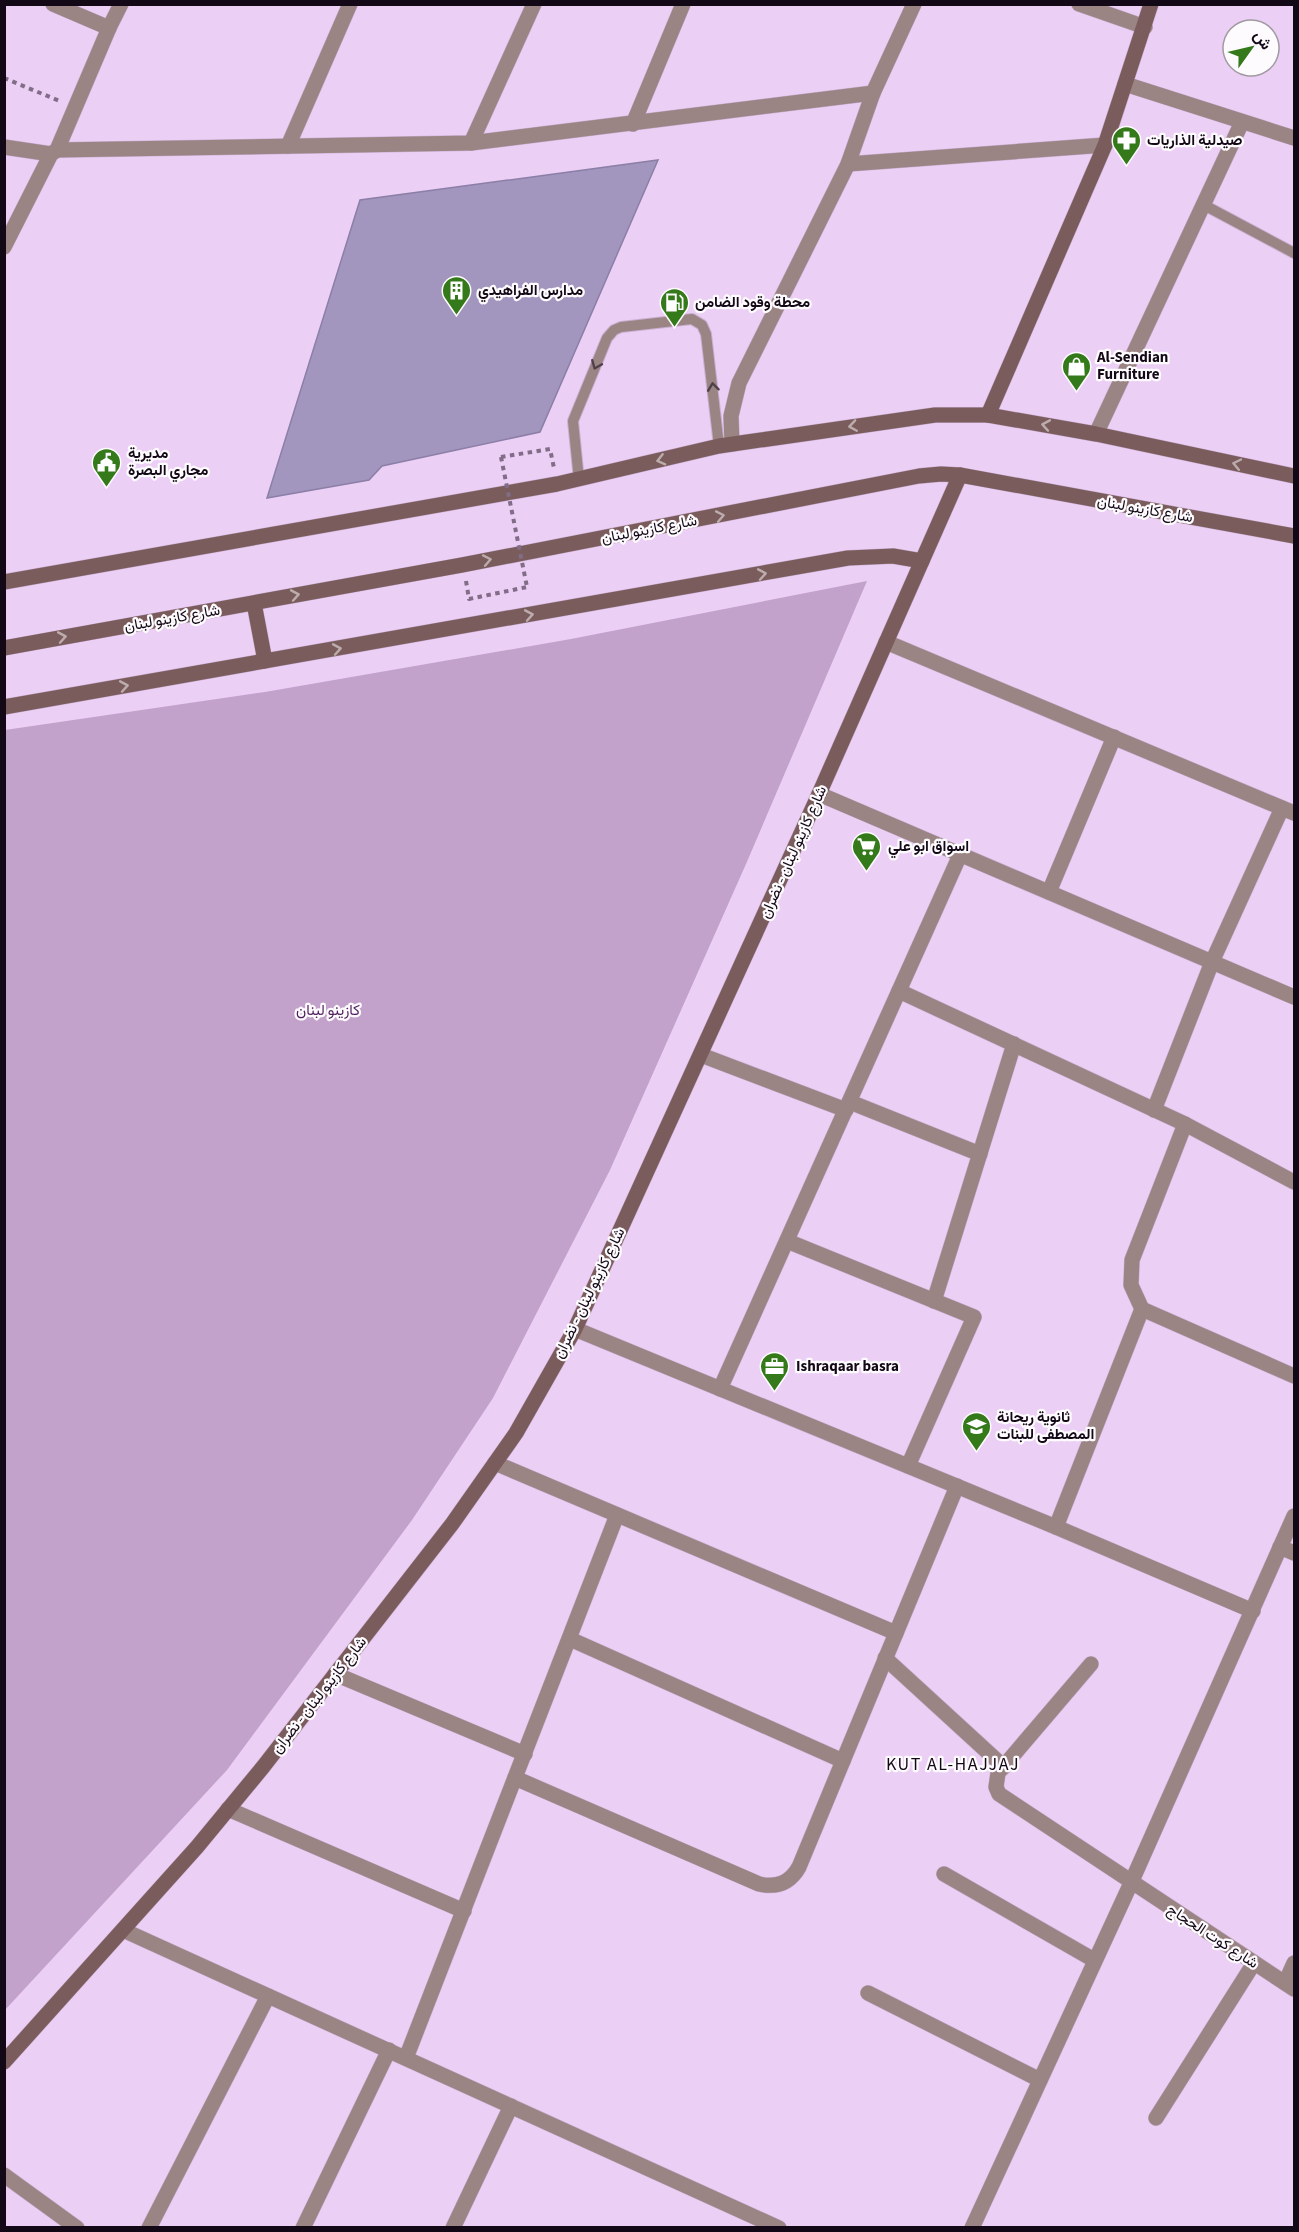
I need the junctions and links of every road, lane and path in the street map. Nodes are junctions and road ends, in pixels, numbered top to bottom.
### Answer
1 (53, 4) edge
2 (121, 4) edge
3 (350, 4) edge
4 (534, 4) edge
5 (683, 4) edge
6 (914, 4) edge
7 (1079, 4) edge
8 (1151, 4) edge
9 (1145, 27) junction
10 (109, 28) junction
11 (4, 78) edge
12 (1125, 84) junction
13 (873, 93) junction
14 (76, 107) junction
15 (1242, 122) junction
16 (633, 124) junction
17 (1294, 138) edge
18 (471, 143) junction
19 (1105, 145) junction
20 (288, 146) junction
21 (4, 147) edge
22 (54, 152) junction
23 (848, 164) junction
24 (1204, 205) junction
25 (4, 247) edge
26 (1294, 253) edge
27 (988, 415) junction
28 (1096, 434) junction
29 (725, 445) junction
30 (550, 449) dead end
31 (960, 475) junction
32 (1294, 476) edge
33 (579, 480) junction
34 (1294, 536) edge
35 (922, 561) junction
36 (4, 582) edge
37 (469, 599) dead end
38 (254, 603) junction
39 (886, 642) junction
40 (4, 648) edge
41 (265, 662) junction
42 (4, 707) edge
43 (1114, 737) junction
44 (819, 794) junction
45 (1288, 811) edge
46 (960, 855) junction
47 (1049, 892) junction
48 (1212, 962) junction
49 (899, 991) junction
50 (1294, 997) edge
51 (1014, 1044) junction
52 (701, 1055) junction
53 (848, 1106) junction
54 (1154, 1110) junction
55 (1185, 1124) junction
56 (980, 1154) junction
57 (1294, 1182) edge
58 (787, 1241) junction
59 (934, 1301) junction
60 (1142, 1309) junction
61 (575, 1329) junction
62 (1294, 1376) edge
63 (720, 1389) junction
64 (495, 1463) junction
65 (908, 1466) junction
66 (957, 1486) junction
67 (617, 1515) junction
68 (1294, 1516) edge
69 (1056, 1527) junction
70 (1280, 1547) junction
71 (1294, 1553) edge
72 (1253, 1611) junction
73 (896, 1633) junction
74 (570, 1638) junction
75 (885, 1659) junction
76 (1091, 1664) dead end
77 (335, 1674) junction
78 (525, 1754) junction
79 (843, 1761) junction
80 (1004, 1767) junction
81 (515, 1778) junction
82 (228, 1809) junction
83 (944, 1874) dead end
84 (1131, 1882) junction
85 (464, 1911) junction
86 (123, 1930) junction
87 (1094, 1960) junction
88 (1254, 1963) junction
89 (1294, 1963) edge
90 (1290, 1986) edge
91 (867, 1993) dead end
92 (268, 1996) junction
93 (388, 2050) junction
94 (406, 2058) junction
95 (4, 2062) edge
96 (1040, 2080) junction
97 (511, 2106) junction
98 (1156, 2118) dead end
99 (4, 2175) edge
100 (776, 2227) edge
101 (77, 2228) edge
102 (149, 2228) edge
103 (303, 2228) edge
104 (453, 2228) edge
105 (972, 2228) edge

1 - 10 street
2 - 10 street
3 - 20 street
4 - 18 street
5 - 16 street
6 - 13 street
7 - 9 street
8 - 9 street
9 - 12 street
10 - 14 street
11 - 14 path
12 - 15 street
12 - 19 street
13 - 16 street
13 - 23 street
14 - 22 street
15 - 17 street
15 - 24 street
16 - 18 street
18 - 20 street
19 - 23 street
19 - 27 street
20 - 22 street
21 - 22 street
22 - 25 street
23 - 29 street
24 - 26 lane
24 - 28 street
28 -> 27 street
27 -> 29 street
32 -> 28 street
29 -> 33 street
29 -> 33 lane
30 - 37 path, bridge
31 - 34 street, شارع كازينو لبنان
31 - 35 street, شارع كازينو لبنان - نضران
38 -> 31 street, شارع كازينو لبنان
33 - 36 street
35 - 39 street, شارع كازينو لبنان - نضران
41 -> 35 street
40 -> 38 street, شارع كازينو لبنان
38 - 41 street
39 - 43 street
39 - 44 street, شارع كازينو لبنان - نضران
42 -> 41 street
43 - 45 street
43 - 47 street
44 - 46 street
44 - 52 street, شارع كازينو لبنان - نضران
45 - 48 street
46 - 47 street
46 - 49 street
47 - 48 street
48 - 50 street
48 - 54 street
49 - 51 street
49 - 53 street
51 - 54 street
51 - 56 street
52 - 53 street
52 - 61 street, شارع كازينو لبنان - نضران
53 - 56 street
53 - 58 street
54 - 55 street
55 - 57 street
55 - 60 street
56 - 59 street
58 - 59 street
58 - 63 street
59 - 65 street
60 - 62 street
60 - 69 street
61 - 63 street
61 - 64 street, شارع كازينو لبنان - نضران
63 - 65 street
64 - 67 street
64 - 77 street, شارع كازينو لبنان - نضران
65 - 66 street
66 - 69 street
66 - 73 street
67 - 73 street
67 - 74 street
68 - 70 street
69 - 72 street
70 - 71 street
70 - 72 street
72 - 84 street
73 - 75 street
74 - 78 street
74 - 79 street
75 - 79 street
75 - 80 street
76 - 80 street
77 - 78 street
77 - 82 street, شارع كازينو لبنان - نضران
78 - 81 street
79 - 81 street
80 - 84 street, شارع كوت الحجاج
81 - 85 street
82 - 85 street
82 - 86 street, شارع كازينو لبنان - نضران
83 - 87 street
84 - 87 street
84 - 88 street, شارع كوت الحجاج
85 - 94 street
86 - 92 street
86 - 95 street, شارع كازينو لبنان - نضران
87 - 96 street
88 - 90 street, شارع كوت الحجاج
88 - 98 street
89 - 90 street
91 - 96 street
92 - 93 street
92 - 102 street
93 - 94 street
93 - 103 street
94 - 97 street
96 - 105 street
97 - 100 street
97 - 104 street
99 - 101 street

